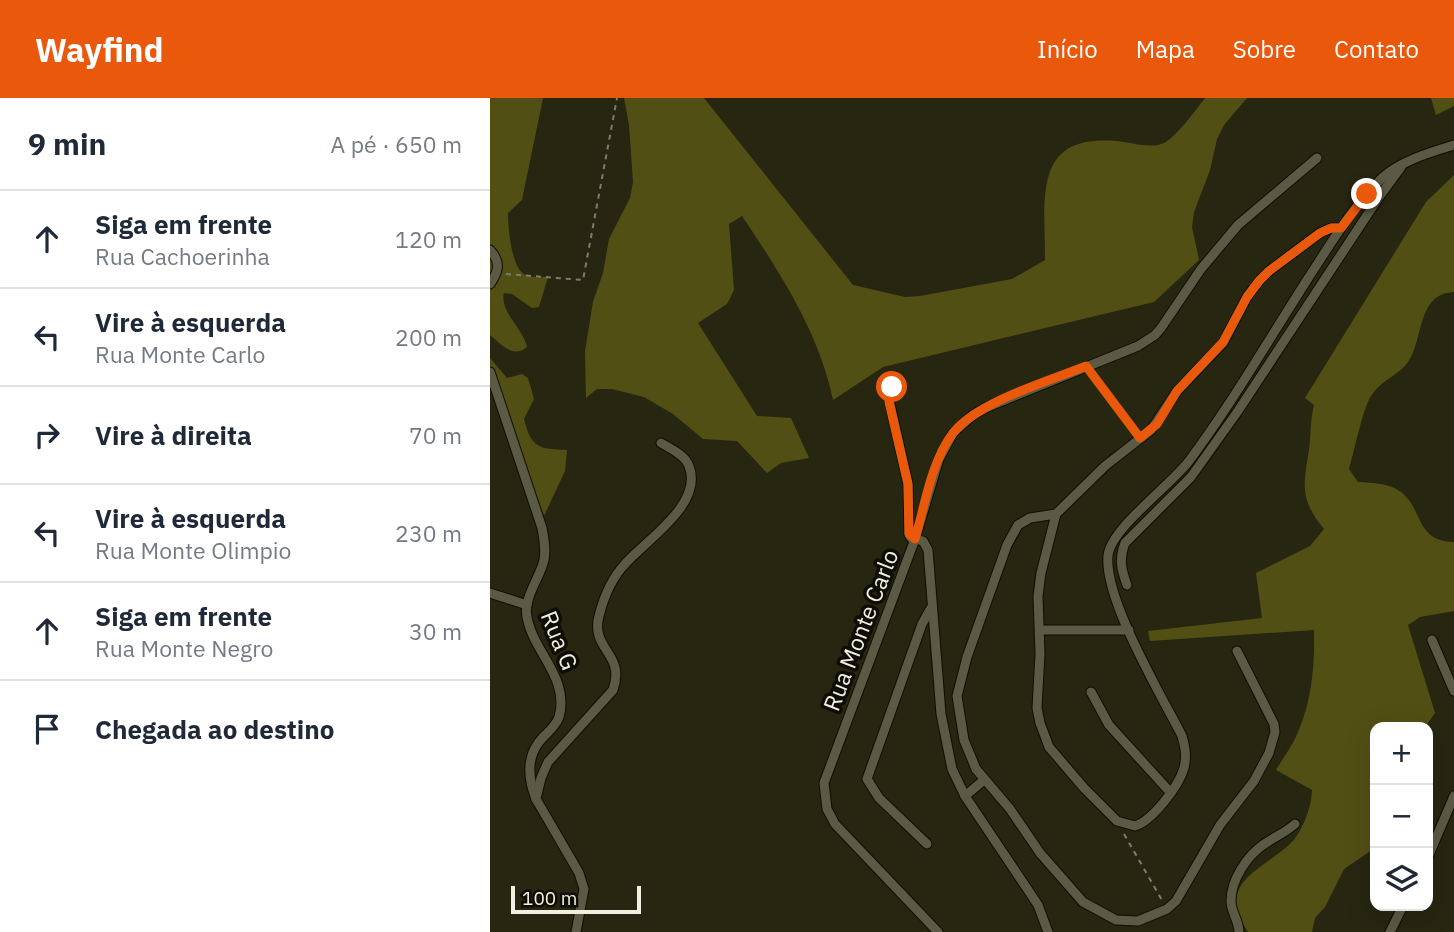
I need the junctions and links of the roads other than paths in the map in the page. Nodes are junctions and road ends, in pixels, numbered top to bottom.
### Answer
1 (1454, 145) edge
2 (1317, 158) dead end
3 (1401, 166) junction
4 (1341, 228) junction
5 (490, 250) edge
6 (490, 284) edge
7 (1086, 366) junction
8 (490, 372) edge
9 (901, 382) dead end
10 (1140, 438) junction
11 (661, 443) dead end
12 (1056, 513) junction
13 (915, 539) junction
14 (1127, 585) dead end
15 (490, 593) edge
16 (527, 605) junction
17 (932, 607) junction
18 (1040, 630) junction
19 (1129, 631) junction
20 (1432, 640) dead end
21 (1237, 651) dead end
22 (1454, 691) edge
23 (1091, 692) dead end
24 (984, 780) junction
25 (1170, 792) junction
26 (965, 796) junction
27 (1454, 796) edge
28 (536, 799) junction
29 (1295, 824) dead end
30 (927, 844) dead end
31 (1432, 848) edge
32 (1400, 911) edge
33 (576, 932) edge
34 (938, 932) edge
35 (1048, 932) edge
36 (1239, 932) edge
37 (1390, 932) edge

1 - 3 street
2 - 7 street, Rua Monte Carlo
3 - 4 street
3 - 14 street
4 - 10 street
4 - 19 street
5 - 6 street
7 - 10 lane
7 - 13 street, Rua Monte Carlo
8 - 16 street, Rua G
9 - 13 street
10 - 12 street
11 - 28 street
12 - 18 street
12 - 24 street
13 - 17 street
13 - 34 street, Rua Monte Carlo
15 - 16 street
16 - 28 street, Rua G
17 - 26 street
17 - 30 street
18 - 19 street
18 - 25 street
19 - 25 street
20 - 22 street
21 - 24 street
23 - 25 street
24 - 26 street
26 - 35 street
27 - 31 street
28 - 33 street
29 - 36 street
32 - 37 street

